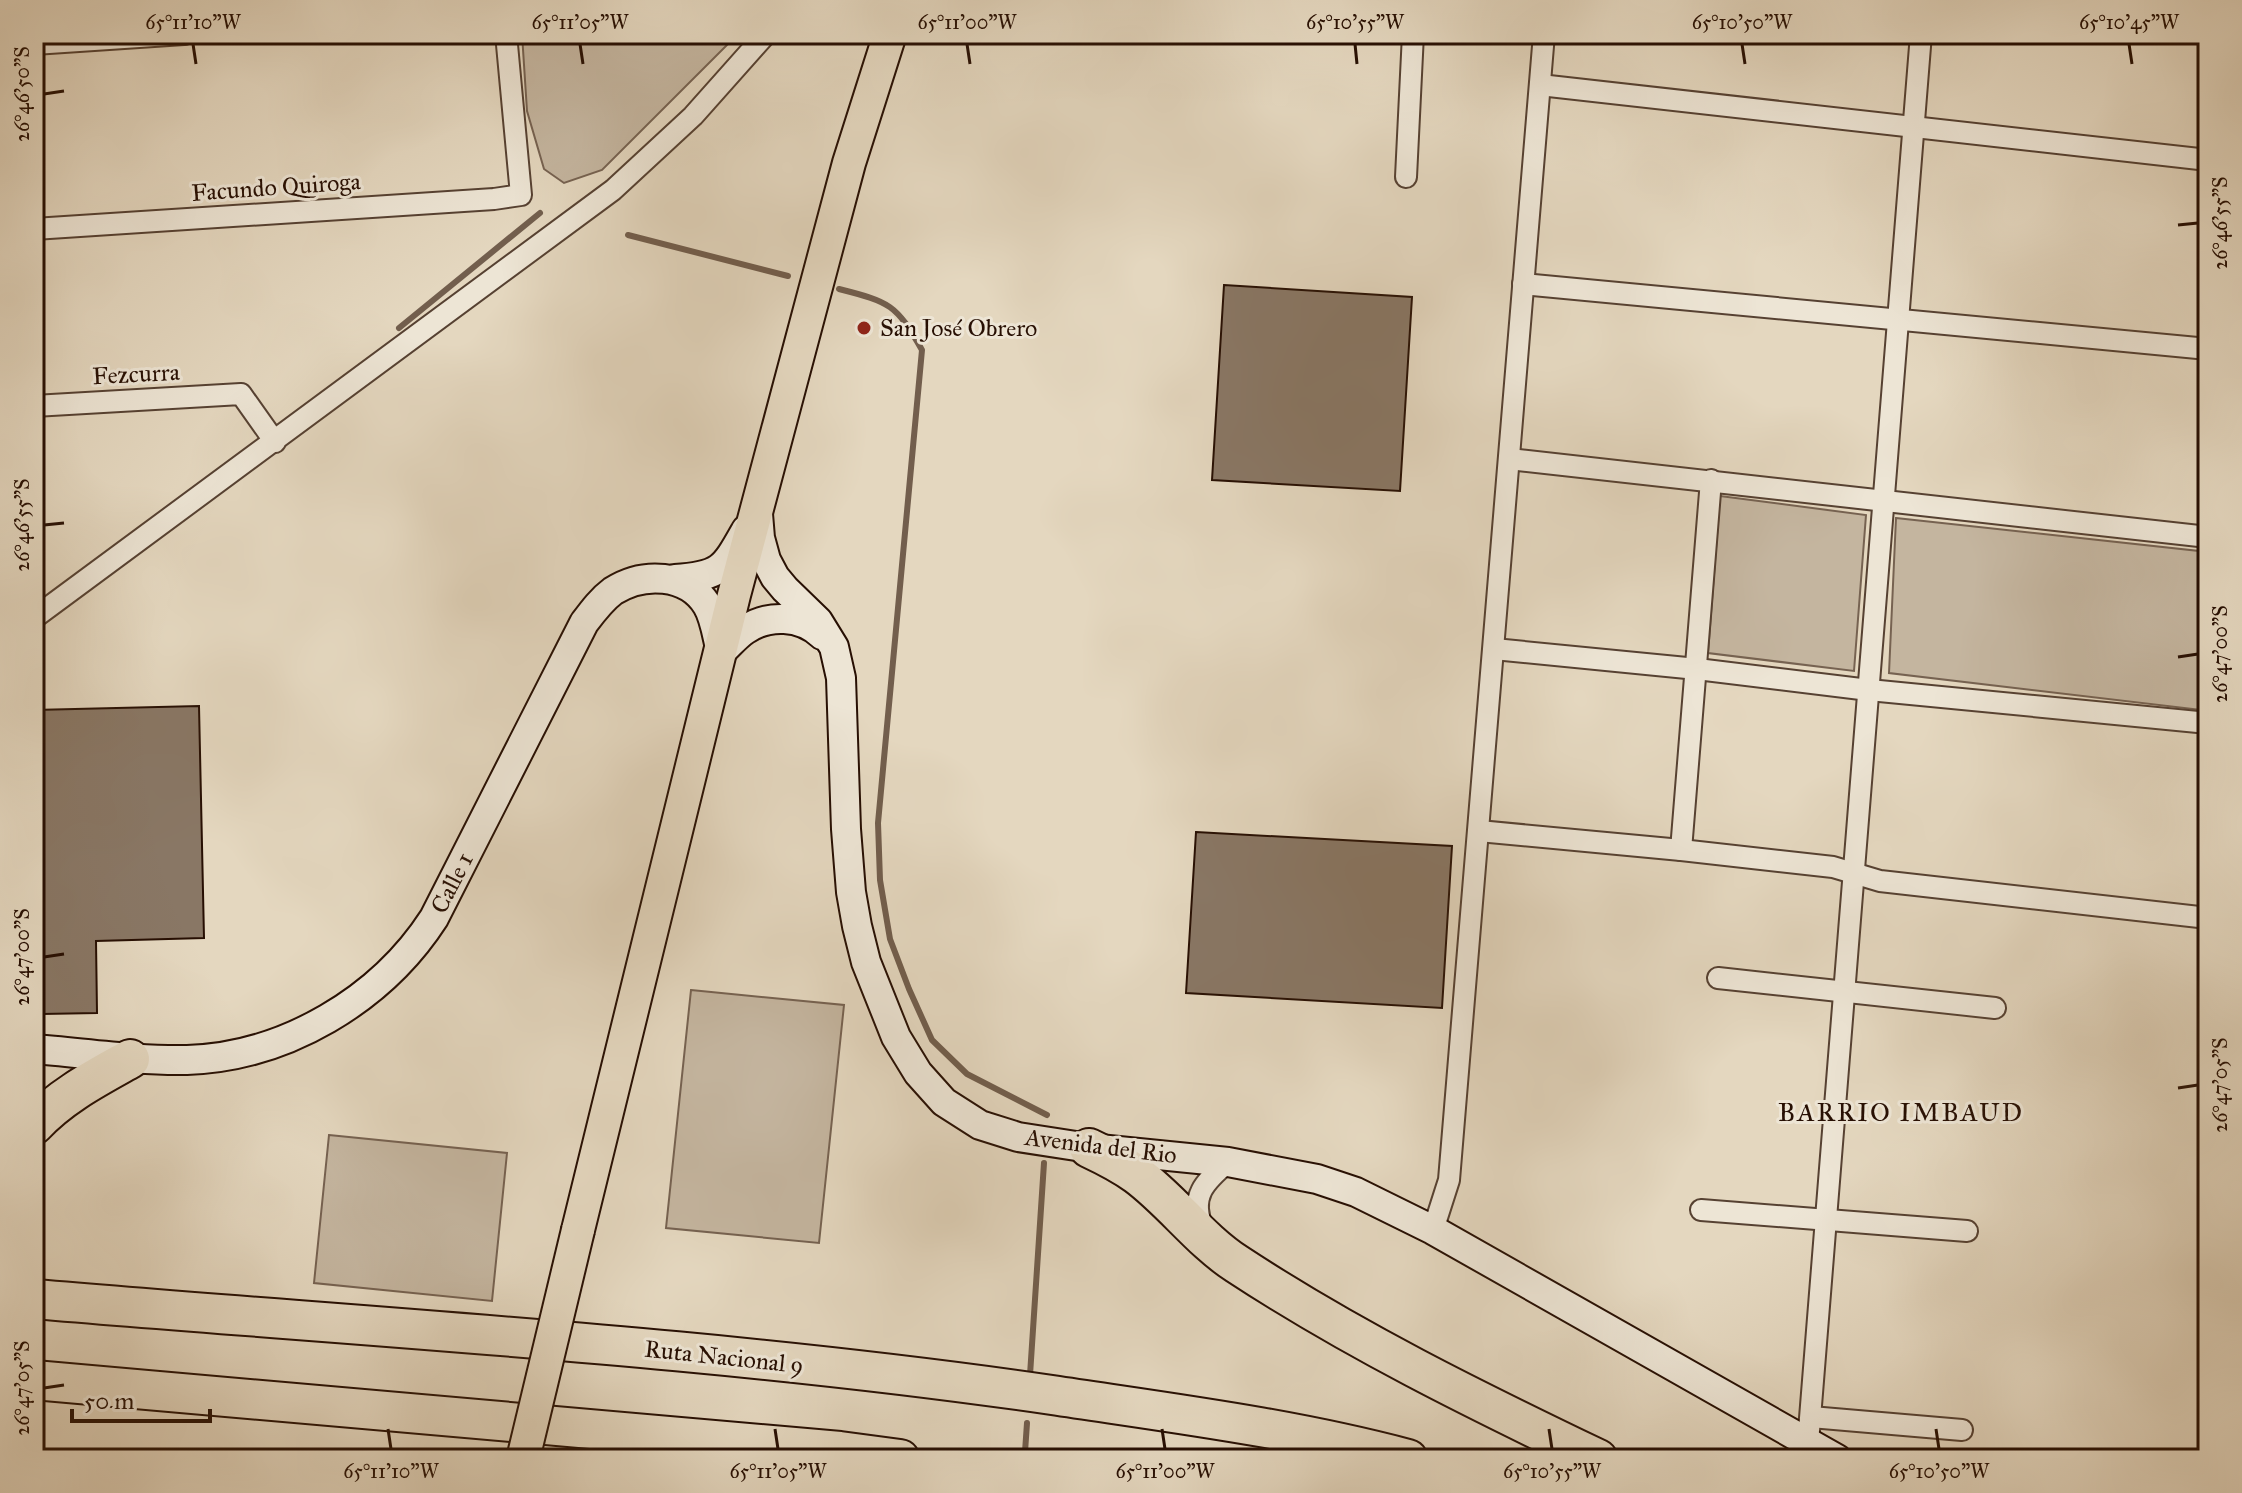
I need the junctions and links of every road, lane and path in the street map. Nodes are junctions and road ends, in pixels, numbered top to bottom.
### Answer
1 (184, 34) edge
2 (506, 34) edge
3 (766, 34) edge
4 (890, 34) edge
5 (1413, 34) edge
6 (1544, 34) edge
7 (1921, 34) edge
8 (34, 44) edge
9 (1540, 85) junction
10 (1914, 127) junction
11 (2208, 160) edge
12 (1406, 177) dead end
13 (34, 229) edge
14 (1523, 284) junction
15 (1900, 318) junction
16 (2208, 349) edge
17 (34, 406) edge
18 (275, 442) junction
19 (1509, 459) junction
20 (1711, 480) junction
21 (1885, 499) junction
22 (758, 509) junction
23 (2208, 537) edge
24 (675, 579) junction
25 (34, 618) edge
26 (834, 647) junction
27 (1494, 649) junction
28 (721, 652) junction
29 (1697, 669) junction
30 (1869, 690) junction
31 (2208, 723) edge
32 (1479, 831) junction
33 (1681, 850) junction
34 (1855, 875) junction
35 (2208, 918) edge
36 (1718, 978) dead end
37 (1843, 991) junction
38 (1995, 1008) dead end
39 (34, 1049) edge
40 (130, 1059) junction
41 (34, 1125) edge
42 (1089, 1148) junction
43 (1228, 1162) junction
44 (1701, 1210) dead end
45 (1826, 1220) junction
46 (1433, 1230) junction
47 (1967, 1231) dead end
48 (1208, 1239) junction
49 (34, 1299) edge
50 (34, 1380) edge
51 (1810, 1430) junction
52 (1962, 1430) dead end
53 (523, 1459) edge
54 (900, 1459) edge
55 (1408, 1459) edge
56 (1598, 1459) edge
57 (1837, 1459) edge

1 - 8 street
2 - 13 street, Facundo Quiroga
3 - 18 street
4 - 22 main road
5 - 12 street
6 - 9 street
7 - 10 street
9 - 10 street
9 - 14 street
10 - 11 street
10 - 15 street
14 - 15 street
14 - 19 street
15 - 16 street
15 - 21 street
17 - 18 street, Fezcurra
18 - 25 street
19 - 20 street
19 - 27 street
20 - 21 street
20 - 29 street
21 - 23 street
21 - 30 street
22 - 24 street, Calle 1
22 - 26 street, Avenida del Rio
22 - 28 main road
24 - 28 street
24 - 40 street, Calle 1
26 - 28 street
26 - 42 street, Avenida del Rio
27 - 29 street
27 - 32 street
28 - 53 main road, bridge
29 - 30 street
29 - 33 street
30 - 31 street
30 - 34 street
32 - 33 street
32 - 46 street
33 - 34 street
34 - 35 street
34 - 37 street
36 - 37 street
37 - 38 street
37 - 45 street
39 - 40 street, Calle 1
40 - 41 highway
42 - 43 street, Avenida del Rio
42 - 48 highway
43 - 46 street, Avenida del Rio
43 - 48 street
44 - 45 street
45 - 47 street
45 - 51 street
46 - 51 street, Avenida del Rio
48 - 56 highway
49 - 55 highway, Ruta Nacional 9
50 - 54 highway
51 - 52 street
51 - 57 street, Avenida del Rio

